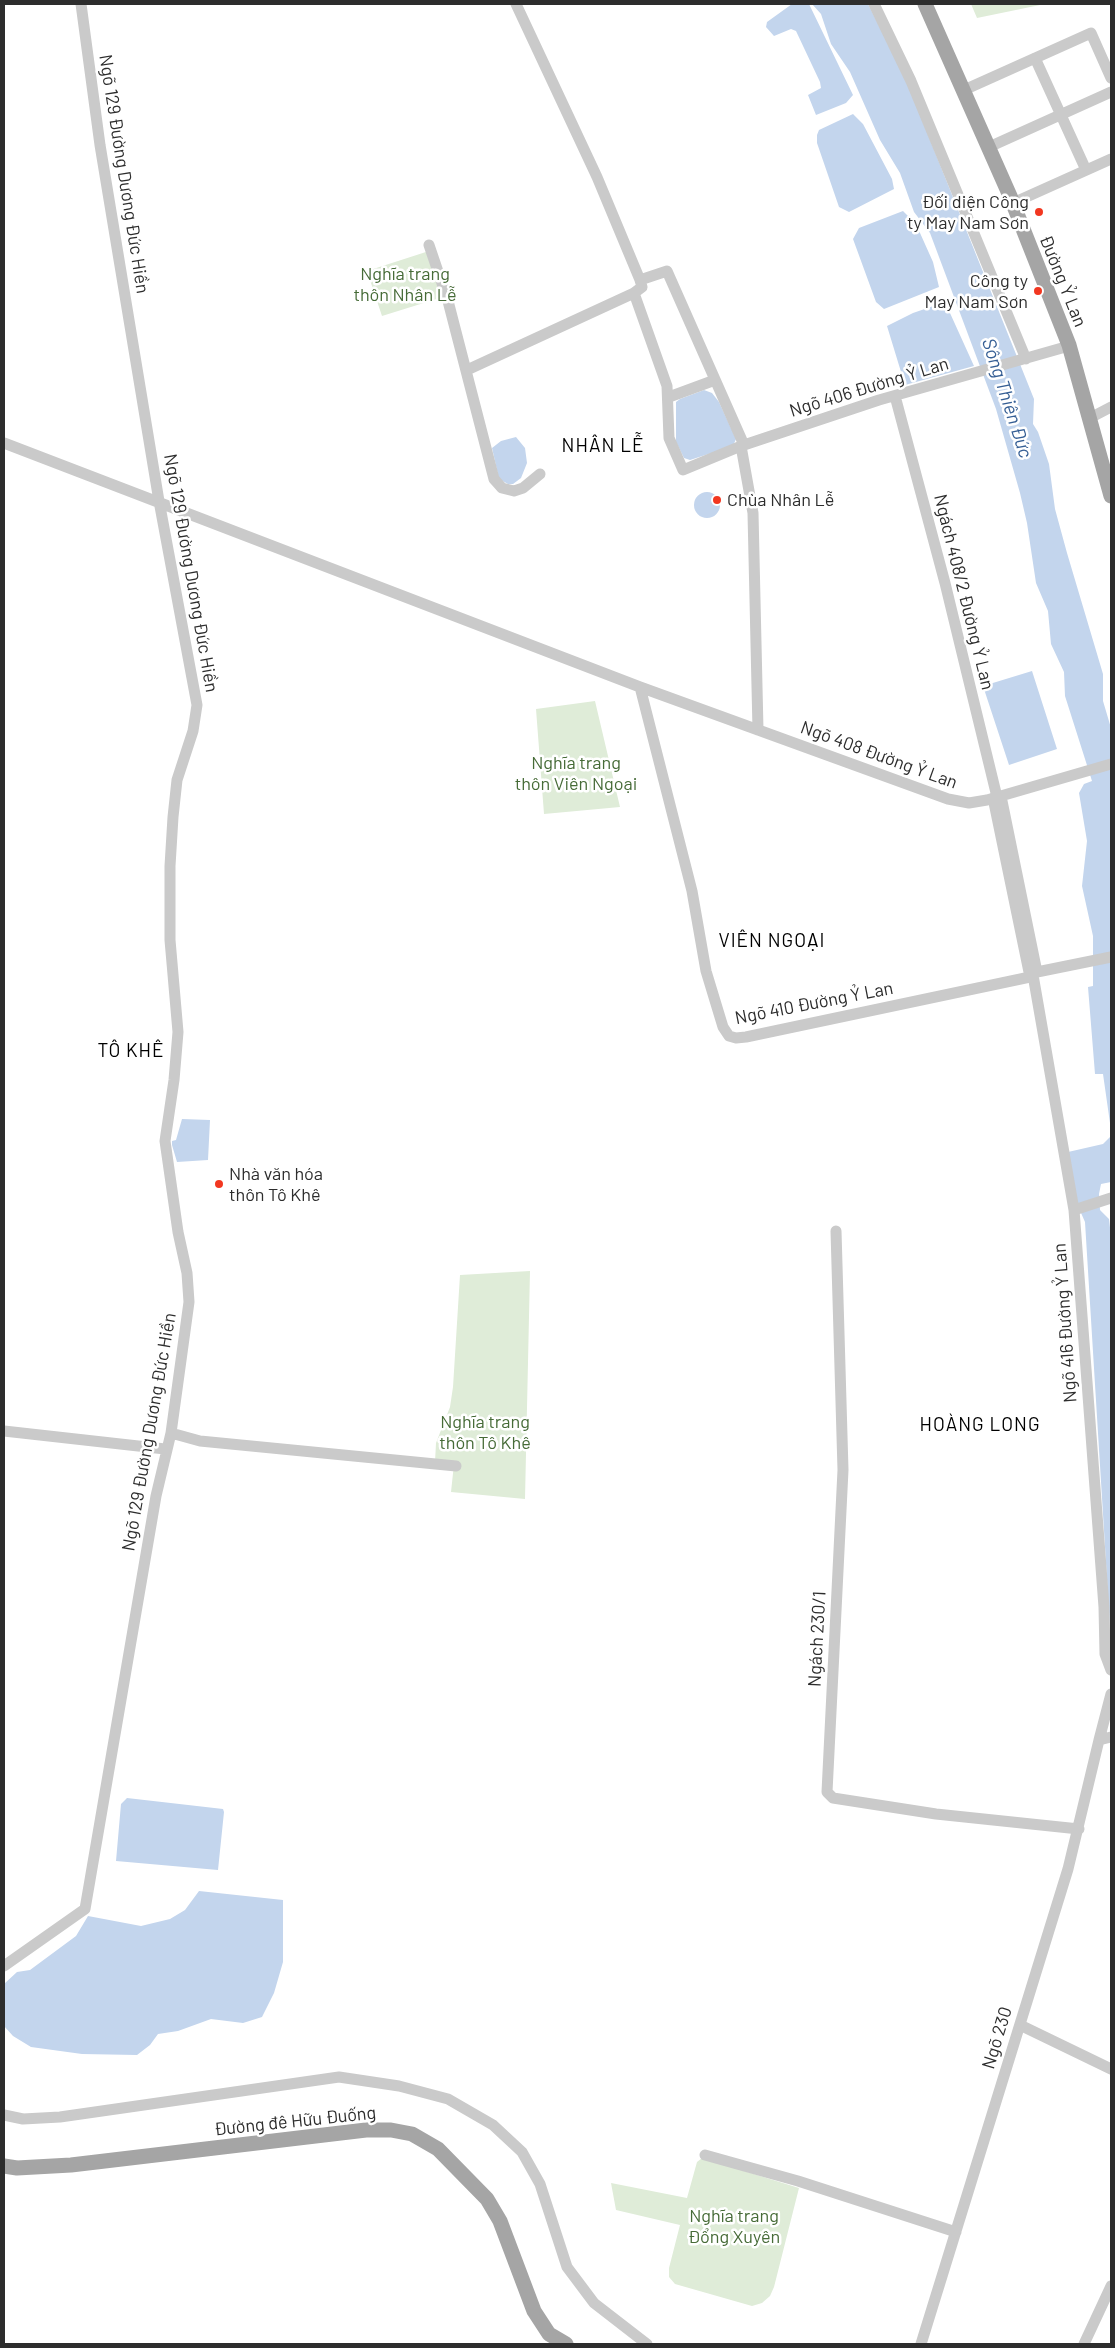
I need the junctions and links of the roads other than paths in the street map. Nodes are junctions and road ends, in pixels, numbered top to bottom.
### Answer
1 (80, 4) edge
2 (516, 4) edge
3 (874, 4) edge
4 (925, 4) edge
5 (1034, 58) junction
6 (1111, 78) edge
7 (964, 90) junction
8 (1111, 92) edge
9 (1060, 115) junction
10 (989, 147) junction
11 (1111, 159) edge
12 (1086, 170) junction
13 (1013, 204) junction
14 (430, 245) dead end
15 (640, 280) junction
16 (634, 293) junction
17 (1069, 346) junction
18 (1026, 359) junction
19 (468, 370) junction
20 (715, 380) junction
21 (669, 396) junction
22 (895, 396) junction
23 (1111, 407) edge
24 (1090, 418) junction
25 (4, 442) edge
26 (742, 446) junction
27 (540, 474) dead end
28 (1111, 496) edge
29 (159, 501) junction
30 (640, 687) junction
31 (758, 730) junction
32 (1111, 764) edge
33 (997, 797) junction
34 (1015, 885) joint
35 (1111, 956) edge
36 (1033, 974) junction
37 (1108, 1199) edge
38 (1074, 1210) junction
39 (836, 1231) dead end
40 (4, 1431) edge
41 (170, 1433) junction
42 (165, 1449) junction
43 (456, 1466) dead end
44 (1110, 1667) edge
45 (1111, 1694) edge
46 (1111, 1737) edge
47 (1100, 1740) junction
48 (1079, 1829) junction
49 (4, 1966) edge
50 (1020, 2025) junction
51 (1111, 2069) edge
52 (4, 2115) edge
53 (705, 2155) dead end
54 (4, 2166) edge
55 (956, 2232) junction
56 (1111, 2286) edge
57 (566, 2344) edge
58 (647, 2344) edge
59 (922, 2344) edge
60 (1084, 2344) edge

1 - 29 street, Ngõ 129 Đường Dương Đức Hiền
2 - 15 street
3 - 18 street
4 - 7 main road, Đường Ỷ Lan
5 - 6 street
5 - 7 street
5 - 9 street
7 - 10 main road, Đường Ỷ Lan
8 - 9 street
9 - 10 street
9 - 12 street
10 - 13 main road, Đường Ỷ Lan
11 - 12 street
12 - 13 street
13 - 17 main road, Đường Ỷ Lan
14 - 19 street
15 - 16 street
15 - 20 street
16 - 19 street
16 - 21 street
17 - 18 street, Ngõ 406 Đường Ỷ Lan
17 - 24 main road, Đường Ỷ Lan
18 - 22 street, Ngõ 406 Đường Ỷ Lan
19 - 27 street
20 - 21 street
20 - 26 street
21 - 26 street, Ngõ 406 Đường Ỷ Lan
22 - 26 street, Ngõ 406 Đường Ỷ Lan
22 - 33 street, Ngách 408/2 Đường Ỷ Lan
23 - 24 street
24 - 28 main road, Đường Ỷ Lan
25 - 29 street, Ngõ 408 Đường Ỷ Lan
26 - 31 street
29 - 30 street, Ngõ 408 Đường Ỷ Lan
29 - 41 street, Ngõ 129 Đường Dương Đức Hiền
30 - 31 street, Ngõ 408 Đường Ỷ Lan
30 - 36 street, Ngõ 410 Đường Ỷ Lan
31 - 33 street, Ngõ 408 Đường Ỷ Lan
32 - 33 street, Ngõ 408 Đường Ỷ Lan
33 - 34 street, Ngách 408/2 Đường Ỷ Lan
34 - 36 street, Ngõ 416 Đường Ỷ Lan
35 - 36 street, Ngõ 410 Đường Ỷ Lan
36 - 38 street, Ngõ 416 Đường Ỷ Lan
37 - 38 street
38 - 44 street, Ngõ 416 Đường Ỷ Lan
39 - 48 street, Ngách 230/1
40 - 42 street
41 - 42 street, Ngõ 129 Đường Dương Đức Hiền
41 - 43 street
42 - 49 street, Ngõ 129 Đường Dương Đức Hiền
45 - 47 street
46 - 47 street
47 - 48 street, Ngõ 230
48 - 50 street, Ngõ 230
50 - 51 street
50 - 55 street, Ngõ 230
52 - 58 street
53 - 55 street
54 - 57 main road, Đường đê Hữu Đuống
55 - 59 street, Ngõ 230
56 - 60 street

